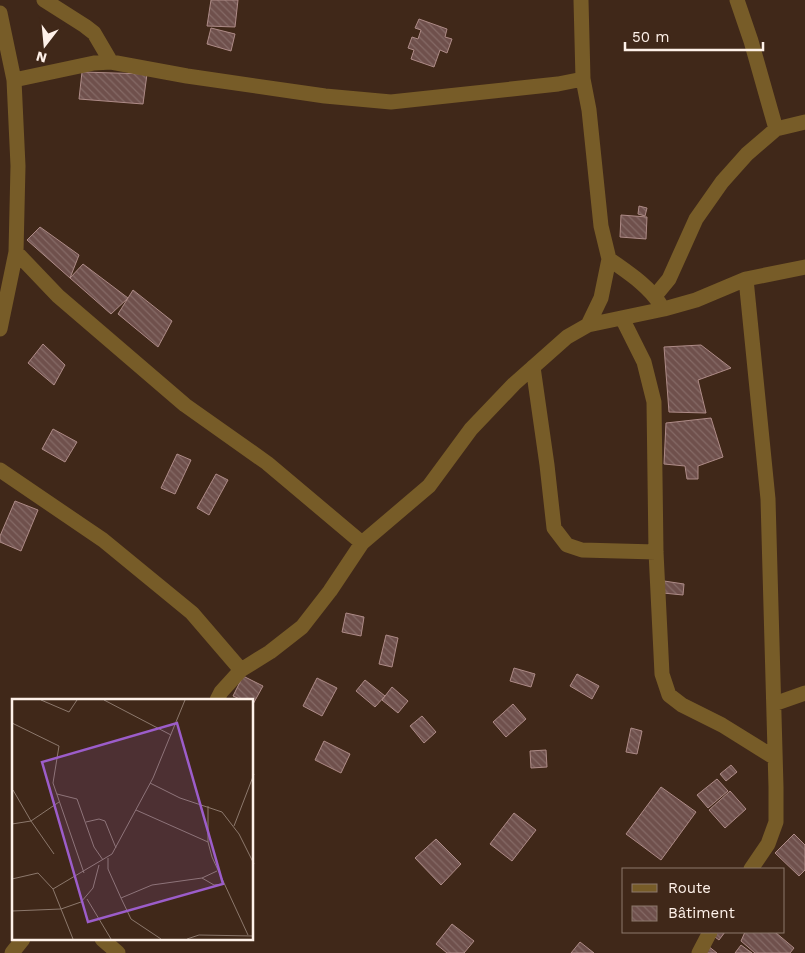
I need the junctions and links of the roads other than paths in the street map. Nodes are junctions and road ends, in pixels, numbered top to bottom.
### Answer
1 (44, 0) edge
2 (582, 0) edge
3 (738, 0) edge
4 (0, 13) edge
5 (110, 62) junction
6 (583, 79) junction
7 (14, 80) junction
8 (805, 122) edge
9 (776, 129) junction
10 (16, 252) junction
11 (608, 258) junction
12 (805, 266) edge
13 (746, 279) junction
14 (655, 296) junction
15 (664, 309) junction
16 (622, 318) junction
17 (588, 325) junction
18 (0, 329) edge
19 (533, 367) junction
20 (0, 470) edge
21 (362, 543) junction
22 (656, 552) junction
23 (241, 670) junction
24 (805, 693) edge
25 (218, 699) edge
26 (774, 704) junction
27 (776, 758) junction
28 (752, 868) edge
29 (709, 933) edge
30 (22, 940) edge
31 (103, 940) edge
32 (12, 953) edge
33 (118, 953) edge
34 (698, 953) edge

1 - 5 street
2 - 6 street
3 - 9 street
4 - 7 street
5 - 6 street
5 - 7 street
6 - 11 street
7 - 10 street
8 - 9 street
9 - 14 street
10 - 18 street
10 - 21 street
11 - 14 street
11 - 17 street
12 - 13 street
13 - 15 street
13 - 26 street
14 - 15 street
15 - 16 street
16 - 17 street
16 - 22 street
17 - 19 street
19 - 21 street
19 - 22 street
20 - 23 street
21 - 23 street
22 - 27 street
23 - 25 street
24 - 26 street
26 - 27 street
27 - 28 street
29 - 34 street
30 - 32 street
31 - 33 street

